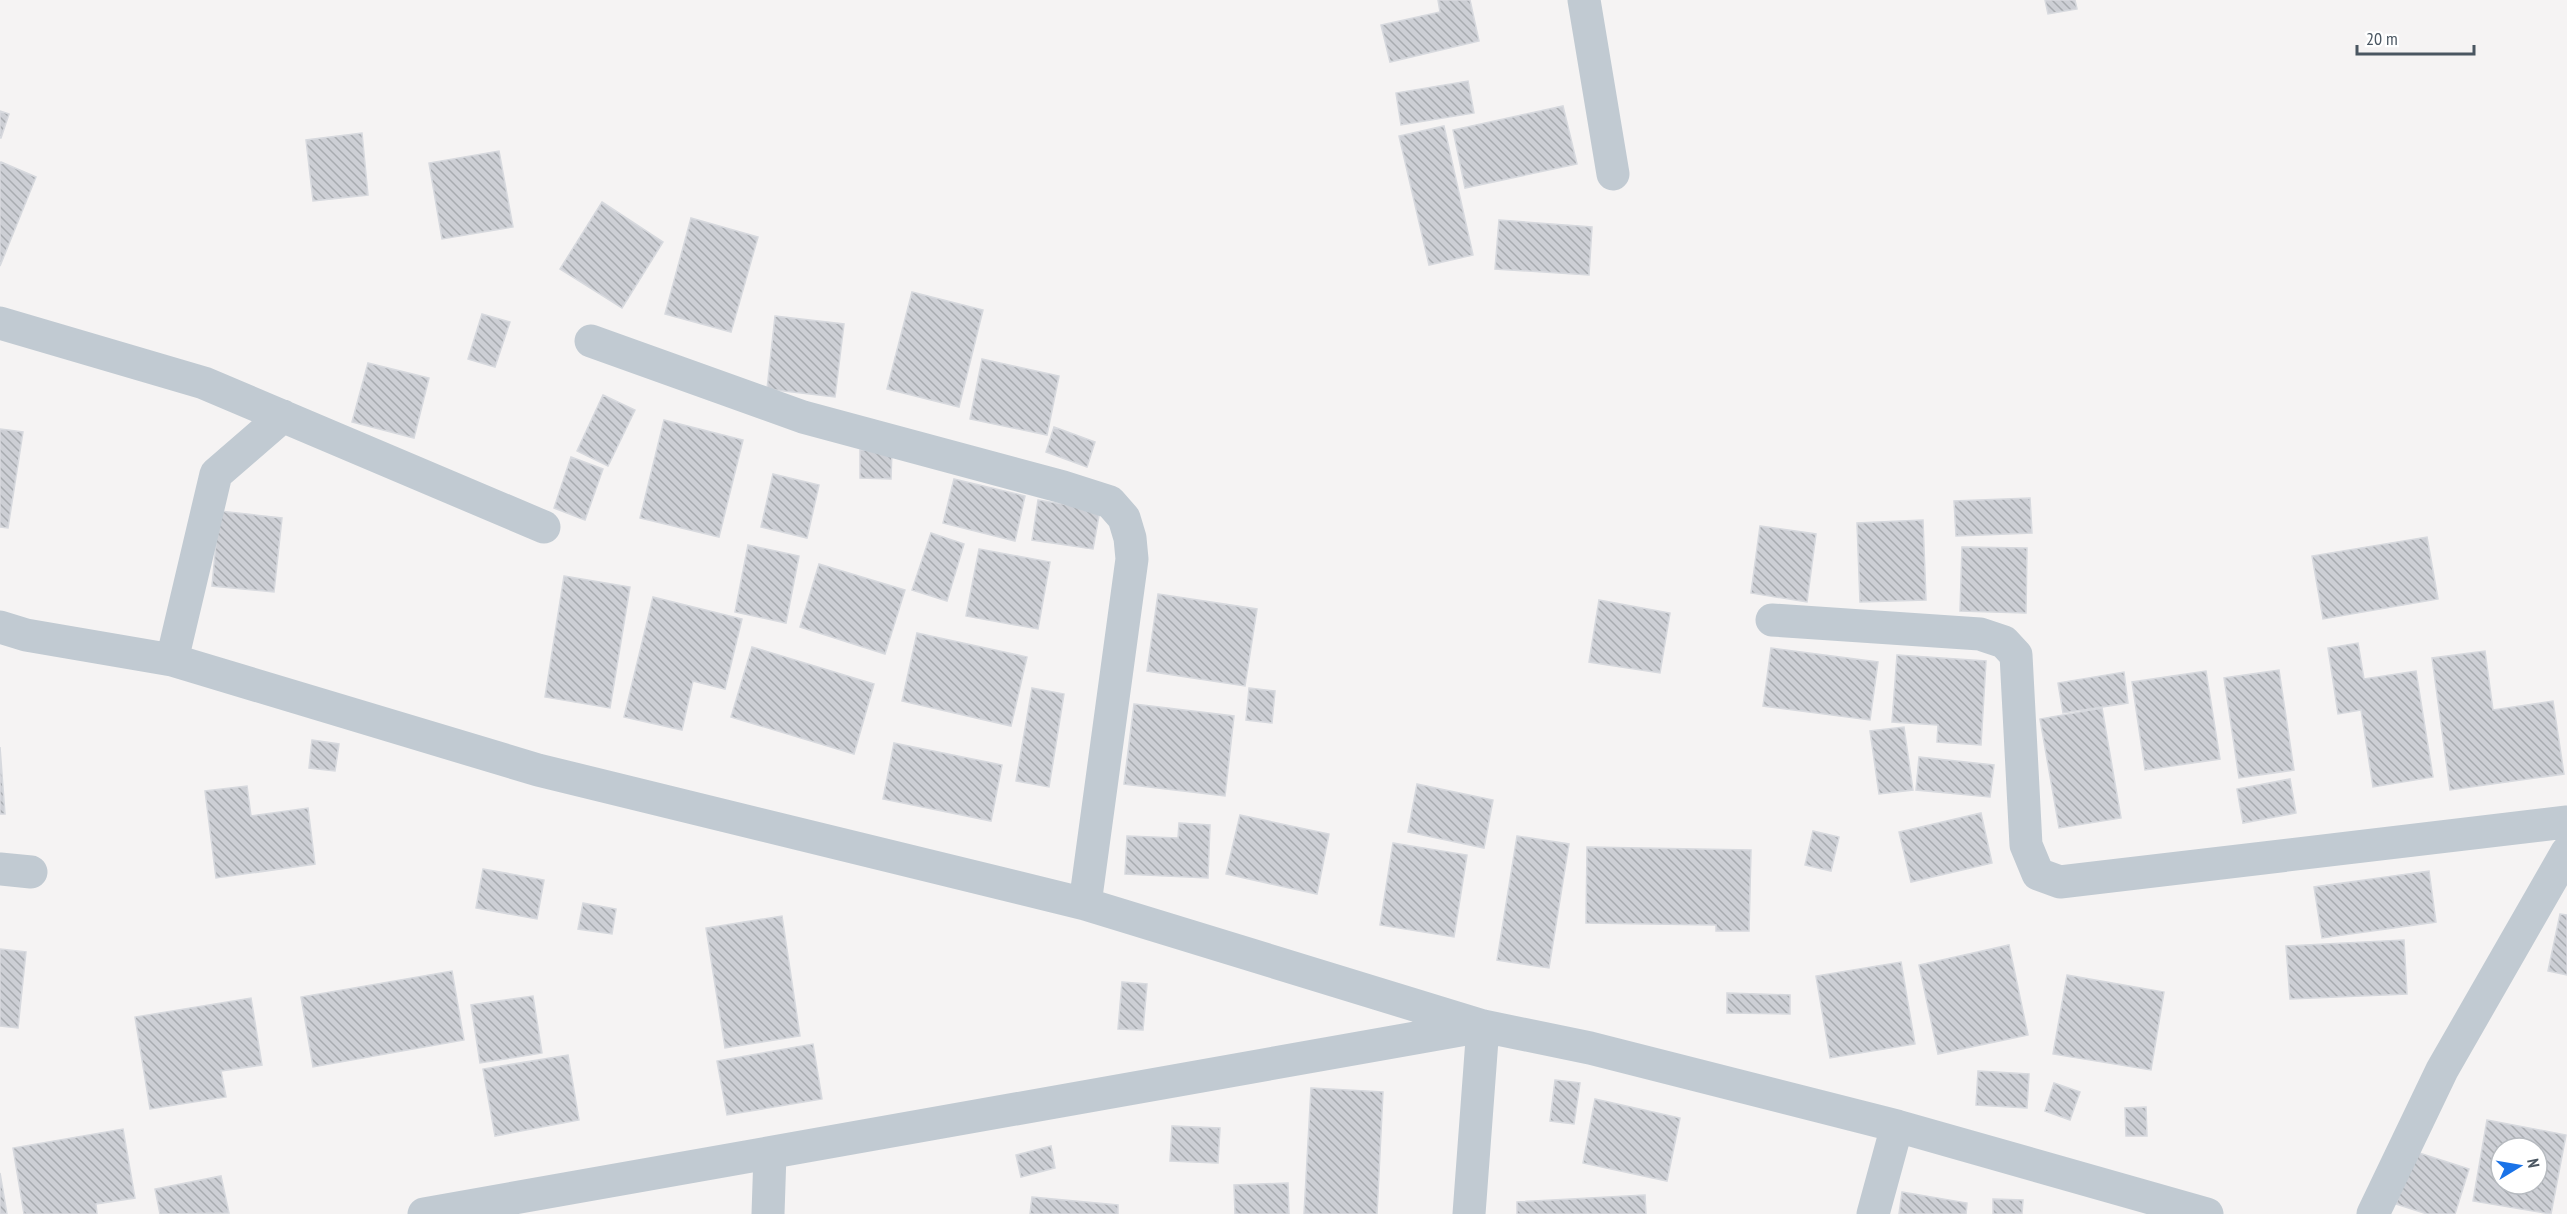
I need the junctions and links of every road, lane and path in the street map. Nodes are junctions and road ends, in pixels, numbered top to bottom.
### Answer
1 (1584, 0) edge
2 (1613, 174) dead end
3 (0, 323) edge
4 (591, 341) dead end
5 (283, 416) junction
6 (544, 527) dead end
7 (1772, 620) dead end
8 (0, 627) edge
9 (172, 660) junction
10 (2567, 822) edge
11 (2567, 852) edge
12 (1085, 904) junction
13 (1483, 1026) junction
14 (1897, 1126) junction
15 (770, 1154) junction
16 (424, 1214) edge
17 (768, 1214) edge
18 (1469, 1214) edge
19 (1873, 1214) edge
20 (2207, 1214) edge
21 (2373, 1214) edge

1 - 2 street
3 - 5 street
4 - 12 street
5 - 6 street
5 - 9 street
7 - 10 street
8 - 9 street
9 - 12 street
11 - 21 street
12 - 13 street
13 - 14 street
13 - 15 street
13 - 18 street
14 - 19 street
14 - 20 street
15 - 16 street
15 - 17 street

